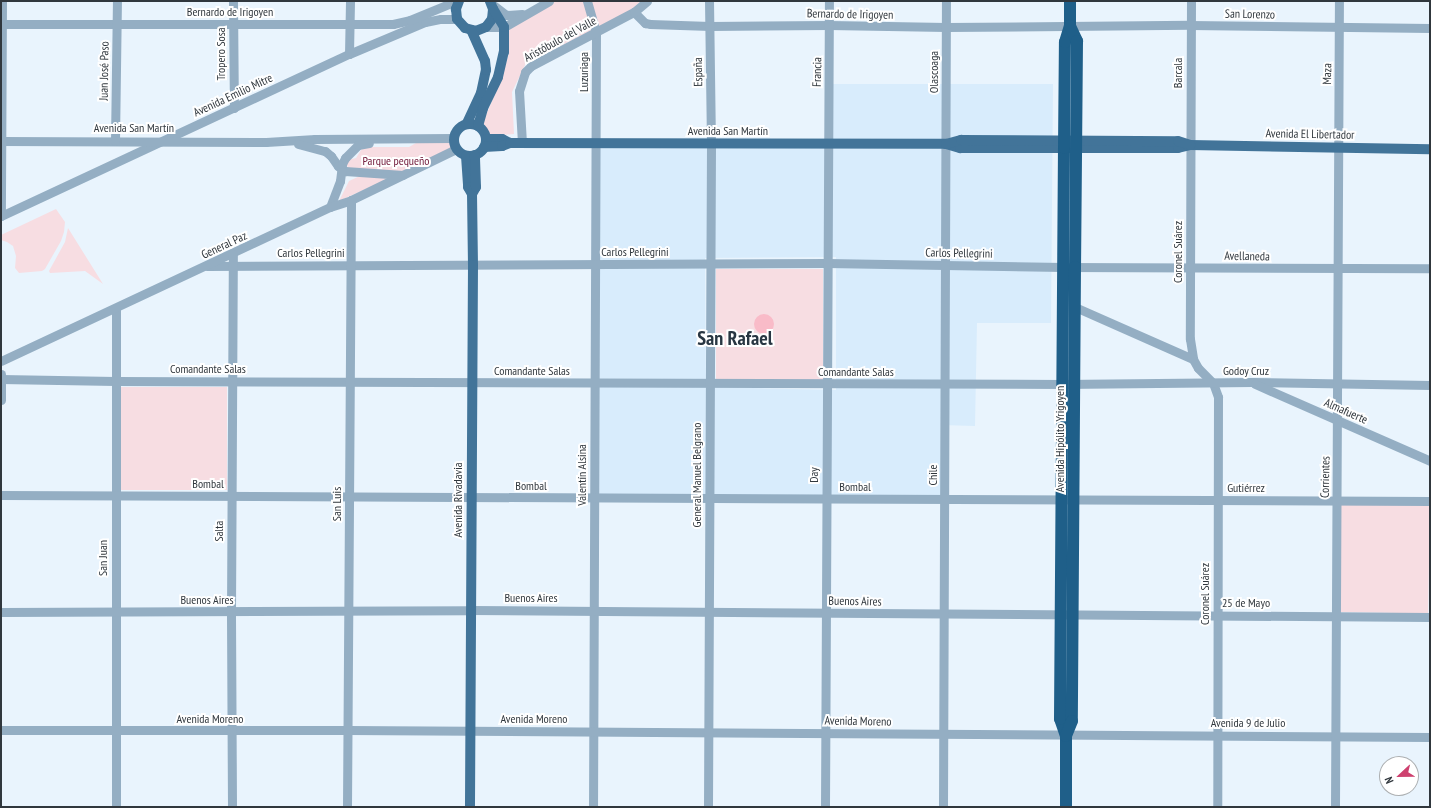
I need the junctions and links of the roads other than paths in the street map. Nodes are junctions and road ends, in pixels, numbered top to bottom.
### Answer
1 (2, 1) edge
2 (117, 1) edge
3 (233, 1) edge
4 (350, 1) edge
5 (456, 1) edge
6 (459, 1) edge
7 (549, 1) edge
8 (647, 1) edge
9 (709, 1) edge
10 (829, 1) edge
11 (946, 1) edge
12 (1070, 1) edge
13 (1190, 1) edge
14 (1339, 1) edge
15 (586, 2) edge
16 (492, 4) edge
17 (634, 12) junction
18 (527, 14) junction
19 (457, 19) junction
20 (2, 24) edge
21 (117, 24) junction
22 (233, 24) junction
23 (350, 24) junction
24 (829, 25) junction
25 (1190, 25) junction
26 (710, 26) junction
27 (1070, 26) junction
28 (486, 27) junction
29 (504, 27) junction
30 (946, 28) junction
31 (1339, 28) junction
32 (1430, 28) edge
33 (471, 30) junction
34 (596, 32) junction
35 (349, 54) junction
36 (234, 108) junction
37 (467, 124) junction
38 (478, 126) junction
39 (413, 138) junction
40 (453, 138) junction
41 (1, 141) edge
42 (115, 141) junction
43 (162, 141) junction
44 (266, 142) junction
45 (485, 143) junction
46 (522, 143) junction
47 (596, 143) junction
48 (711, 144) junction
49 (828, 144) junction
50 (946, 144) junction
51 (1070, 144) junction
52 (1190, 145) junction
53 (1338, 148) junction
54 (1430, 148) edge
55 (456, 149) junction
56 (471, 156) junction
57 (341, 169) junction
58 (404, 175) junction
59 (351, 200) junction
60 (330, 207) junction
61 (1, 216) edge
62 (233, 254) junction
63 (828, 263) junction
64 (472, 264) junction
65 (595, 264) junction
66 (710, 264) junction
67 (349, 265) junction
68 (946, 265) junction
69 (207, 266) junction
70 (233, 266) junction
71 (1063, 267) junction
72 (1076, 267) junction
73 (1190, 267) junction
74 (1337, 268) junction
75 (1430, 268) edge
76 (1075, 307) junction
77 (116, 308) junction
78 (1193, 359) junction
79 (1, 361) edge
80 (1, 373) edge
81 (1, 379) edge
82 (115, 381) junction
83 (232, 381) junction
84 (350, 382) junction
85 (472, 382) junction
86 (1252, 382) junction
87 (595, 383) junction
88 (710, 383) junction
89 (1213, 383) junction
90 (1338, 383) junction
91 (827, 384) junction
92 (945, 384) junction
93 (1069, 384) junction
94 (1430, 385) edge
95 (1, 400) edge
96 (1337, 420) junction
97 (1430, 461) edge
98 (1, 495) edge
99 (115, 496) junction
100 (232, 497) junction
101 (349, 497) junction
102 (471, 498) junction
103 (594, 498) junction
104 (709, 499) junction
105 (826, 499) junction
106 (945, 499) junction
107 (1068, 500) junction
108 (1218, 500) junction
109 (1336, 500) junction
110 (1430, 501) edge
111 (350, 610) junction
112 (470, 610) junction
113 (116, 611) junction
114 (593, 611) junction
115 (1, 612) edge
116 (231, 612) junction
117 (709, 612) junction
118 (825, 613) junction
119 (944, 615) junction
120 (1067, 615) junction
121 (1217, 615) junction
122 (1336, 616) junction
123 (1430, 617) edge
124 (1, 730) edge
125 (348, 730) junction
126 (116, 731) junction
127 (232, 731) junction
128 (470, 731) junction
129 (593, 732) junction
130 (708, 732) junction
131 (825, 732) junction
132 (944, 734) junction
133 (1217, 735) junction
134 (1066, 736) junction
135 (1336, 736) junction
136 (1430, 737) edge
137 (116, 807) edge
138 (232, 807) edge
139 (347, 807) edge
140 (470, 807) edge
141 (593, 807) edge
142 (708, 807) edge
143 (825, 807) edge
144 (943, 807) edge
145 (1066, 807) edge
146 (1217, 807) edge
147 (1335, 807) edge

1 - 20 street
2 - 21 street, Juan José Paso
3 - 22 street, Tropero Sosa
4 - 23 street
5 - 23 street, Bernardo de Irigoyen
6 - 19 main road
7 - 18 street
8 - 17 street, Aristóbulo del Valle
9 - 26 street, España
10 - 24 street, Francia
11 - 30 street, Olascoaga
12 - 27 highway
13 - 25 street, Barcala
14 - 31 street, Maza
15 - 34 street, Luzuriaga
16 - 18 street
16 - 28 main road
16 - 29 main road
17 - 26 street, Bernardo de Irigoyen
17 - 34 street, Aristóbulo del Valle
18 - 29 street
19 - 33 main road
19 - 35 street, Avenida Emilio Mitre
20 - 21 street, Bernardo de Irigoyen
20 - 41 street
21 - 22 street, Bernardo de Irigoyen
21 - 42 street, Juan José Paso
22 - 23 street, Bernardo de Irigoyen
22 - 36 street, Tropero Sosa
23 - 35 street
24 - 26 street, Bernardo de Irigoyen
24 - 30 street, Bernardo de Irigoyen
24 - 49 street, Francia
25 - 27 street, San Lorenzo
25 - 31 street, San Lorenzo
25 - 52 street, Barcala
26 - 48 street, España
27 - 30 street, Bernardo de Irigoyen
27 - 51 highway
28 - 29 street
28 - 33 main road
29 - 38 main road
30 - 50 street, Olascoaga
31 - 32 street, San Lorenzo
31 - 53 street, Maza
33 - 37 main road
34 - 46 street, Aristóbulo del Valle
34 - 47 street, Luzuriaga
35 - 36 street, Avenida Emilio Mitre
36 - 43 street, Avenida Emilio Mitre
37 - 38 main road
37 - 40 main road
38 - 45 main road
39 - 40 street, Avenida San Martín
39 - 44 street, Avenida San Martín
39 - 57 street
40 - 55 main road
41 - 42 street, Avenida San Martín
41 - 61 street
42 - 43 street, Avenida San Martín
43 - 44 street, Avenida San Martín
43 - 61 street, Avenida Emilio Mitre
44 - 57 street, Avenida San Martín
45 - 46 main road, Avenida San Martín
45 - 56 main road
46 - 47 main road, Avenida San Martín
47 - 48 main road, Avenida San Martín
47 - 65 street, Valentín Alsina
48 - 49 main road, Avenida San Martín
48 - 66 street, General Manuel Belgrano
49 - 50 main road, Avenida San Martín
49 - 63 street, Day
50 - 51 main road, Avenida San Martín
50 - 68 street, Chile
51 - 52 main road, Avenida El Libertador
51 - 71 highway, Avenida Hipólito Yrigoyen
51 - 72 highway, Avenida Hipólito Yrigoyen
52 - 53 main road, Avenida El Libertador
52 - 73 street, Coronel Suárez
53 - 54 main road, Avenida El Libertador
53 - 74 street, Corrientes
55 - 56 main road
55 - 58 street, General Paz
56 - 64 main road, Avenida Rivadavia
57 - 58 street
57 - 60 street
58 - 59 street, General Paz
59 - 60 street, General Paz
59 - 67 street, San Luis
60 - 62 street, General Paz
62 - 69 street, General Paz
62 - 70 street, Salta
63 - 66 street, Carlos Pellegrini
63 - 68 street, Carlos Pellegrini
63 - 91 street, Day
64 - 65 street, Carlos Pellegrini
64 - 67 street, Carlos Pellegrini
64 - 85 main road, Avenida Rivadavia
65 - 66 street, Carlos Pellegrini
65 - 87 street, Valentín Alsina
66 - 88 street, General Manuel Belgrano
67 - 70 street, Carlos Pellegrini
67 - 84 street, San Luis
68 - 71 street, Carlos Pellegrini
68 - 92 street, Chile
69 - 70 street, Carlos Pellegrini
69 - 77 street, General Paz
70 - 83 street, Salta
71 - 72 street, Avellaneda
71 - 93 highway, Avenida Hipólito Yrigoyen
72 - 73 street, Avellaneda
72 - 76 highway, Avenida Hipólito Yrigoyen
73 - 74 street, Avellaneda
73 - 78 street, Coronel Suárez
74 - 75 street, Avellaneda
74 - 90 street, Corrientes
76 - 78 street
76 - 93 highway, Avenida Hipólito Yrigoyen
77 - 79 street, General Paz
77 - 82 street, San Juan
78 - 89 street
80 - 81 street
81 - 82 street, Comandante Salas
81 - 95 street
82 - 83 street, Comandante Salas
82 - 99 street, San Juan
83 - 84 street, Comandante Salas
83 - 100 street, Salta
84 - 85 street, Comandante Salas
84 - 101 street, San Luis
85 - 87 street, Comandante Salas
85 - 102 main road, Avenida Rivadavia
86 - 89 street, Godoy Cruz
86 - 90 street, Godoy Cruz
86 - 96 street, Almafuerte
87 - 88 street, Comandante Salas
87 - 103 street, Valentín Alsina
88 - 91 street, Comandante Salas
88 - 104 street, General Manuel Belgrano
89 - 93 street, Godoy Cruz
89 - 108 street, Coronel Suárez
90 - 94 street, Godoy Cruz
90 - 96 street, Corrientes
91 - 92 street, Comandante Salas
91 - 105 street, Day
92 - 93 street, Comandante Salas
92 - 106 street, Chile
93 - 107 highway, Avenida Hipólito Yrigoyen
96 - 97 street, Almafuerte
96 - 109 street, Corrientes
98 - 99 street, Bombal
99 - 100 street, Bombal
99 - 113 street, San Juan
100 - 101 street, Bombal
100 - 116 street, Salta
101 - 102 street, Bombal
101 - 111 street, San Luis
102 - 103 street, Bombal
102 - 112 main road, Avenida Rivadavia
103 - 104 street, Bombal
103 - 114 street, Valentín Alsina
104 - 105 street, Bombal
104 - 117 street, General Manuel Belgrano
105 - 106 street, Bombal
105 - 118 street, Day
106 - 107 street, Bombal
106 - 119 street, Chile
107 - 108 street, Gutiérrez
107 - 120 highway, Avenida Hipólito Yrigoyen
108 - 109 street, Gutiérrez
108 - 121 street, Coronel Suárez
109 - 110 street, Gutiérrez
109 - 122 street, Corrientes
111 - 112 street, Buenos Aires
111 - 116 street, Buenos Aires
111 - 125 street, San Luis
112 - 114 street, Buenos Aires
112 - 128 main road, Avenida Rivadavia
113 - 115 street, Buenos Aires
113 - 116 street, Buenos Aires
113 - 126 street, San Juan
114 - 117 street, Buenos Aires
114 - 129 street, Valentín Alsina
116 - 127 street, Salta
117 - 118 street, Buenos Aires
117 - 130 street, General Manuel Belgrano
118 - 119 street, Buenos Aires
118 - 131 street, Day
119 - 120 street, Buenos Aires
119 - 132 street, Chile
120 - 121 street, 25 de Mayo
120 - 134 highway, Avenida Hipólito Yrigoyen
121 - 122 street, 25 de Mayo
121 - 133 street, Coronel Suárez
122 - 123 street, 25 de Mayo
122 - 135 street, Corrientes
124 - 126 street, Avenida Moreno
125 - 127 street, Avenida Moreno
125 - 128 street, Avenida Moreno
125 - 139 street, San Luis
126 - 127 street, Avenida Moreno
126 - 137 street, San Juan
127 - 138 street, Salta
128 - 129 street, Avenida Moreno
128 - 140 main road, Avenida Rivadavia
129 - 130 street, Avenida Moreno
129 - 141 street, Valentín Alsina
130 - 131 street, Avenida Moreno
130 - 142 street, General Manuel Belgrano
131 - 132 street, Avenida Moreno
131 - 143 street, Day
132 - 134 street, Avenida Moreno
132 - 144 street, Chile
133 - 134 street, Avenida 9 de Julio
133 - 135 street, Avenida 9 de Julio
133 - 146 street, Coronel Suárez
134 - 145 highway, Avenida Hipólito Yrigoyen
135 - 136 street, Avenida 9 de Julio
135 - 147 street, Corrientes

